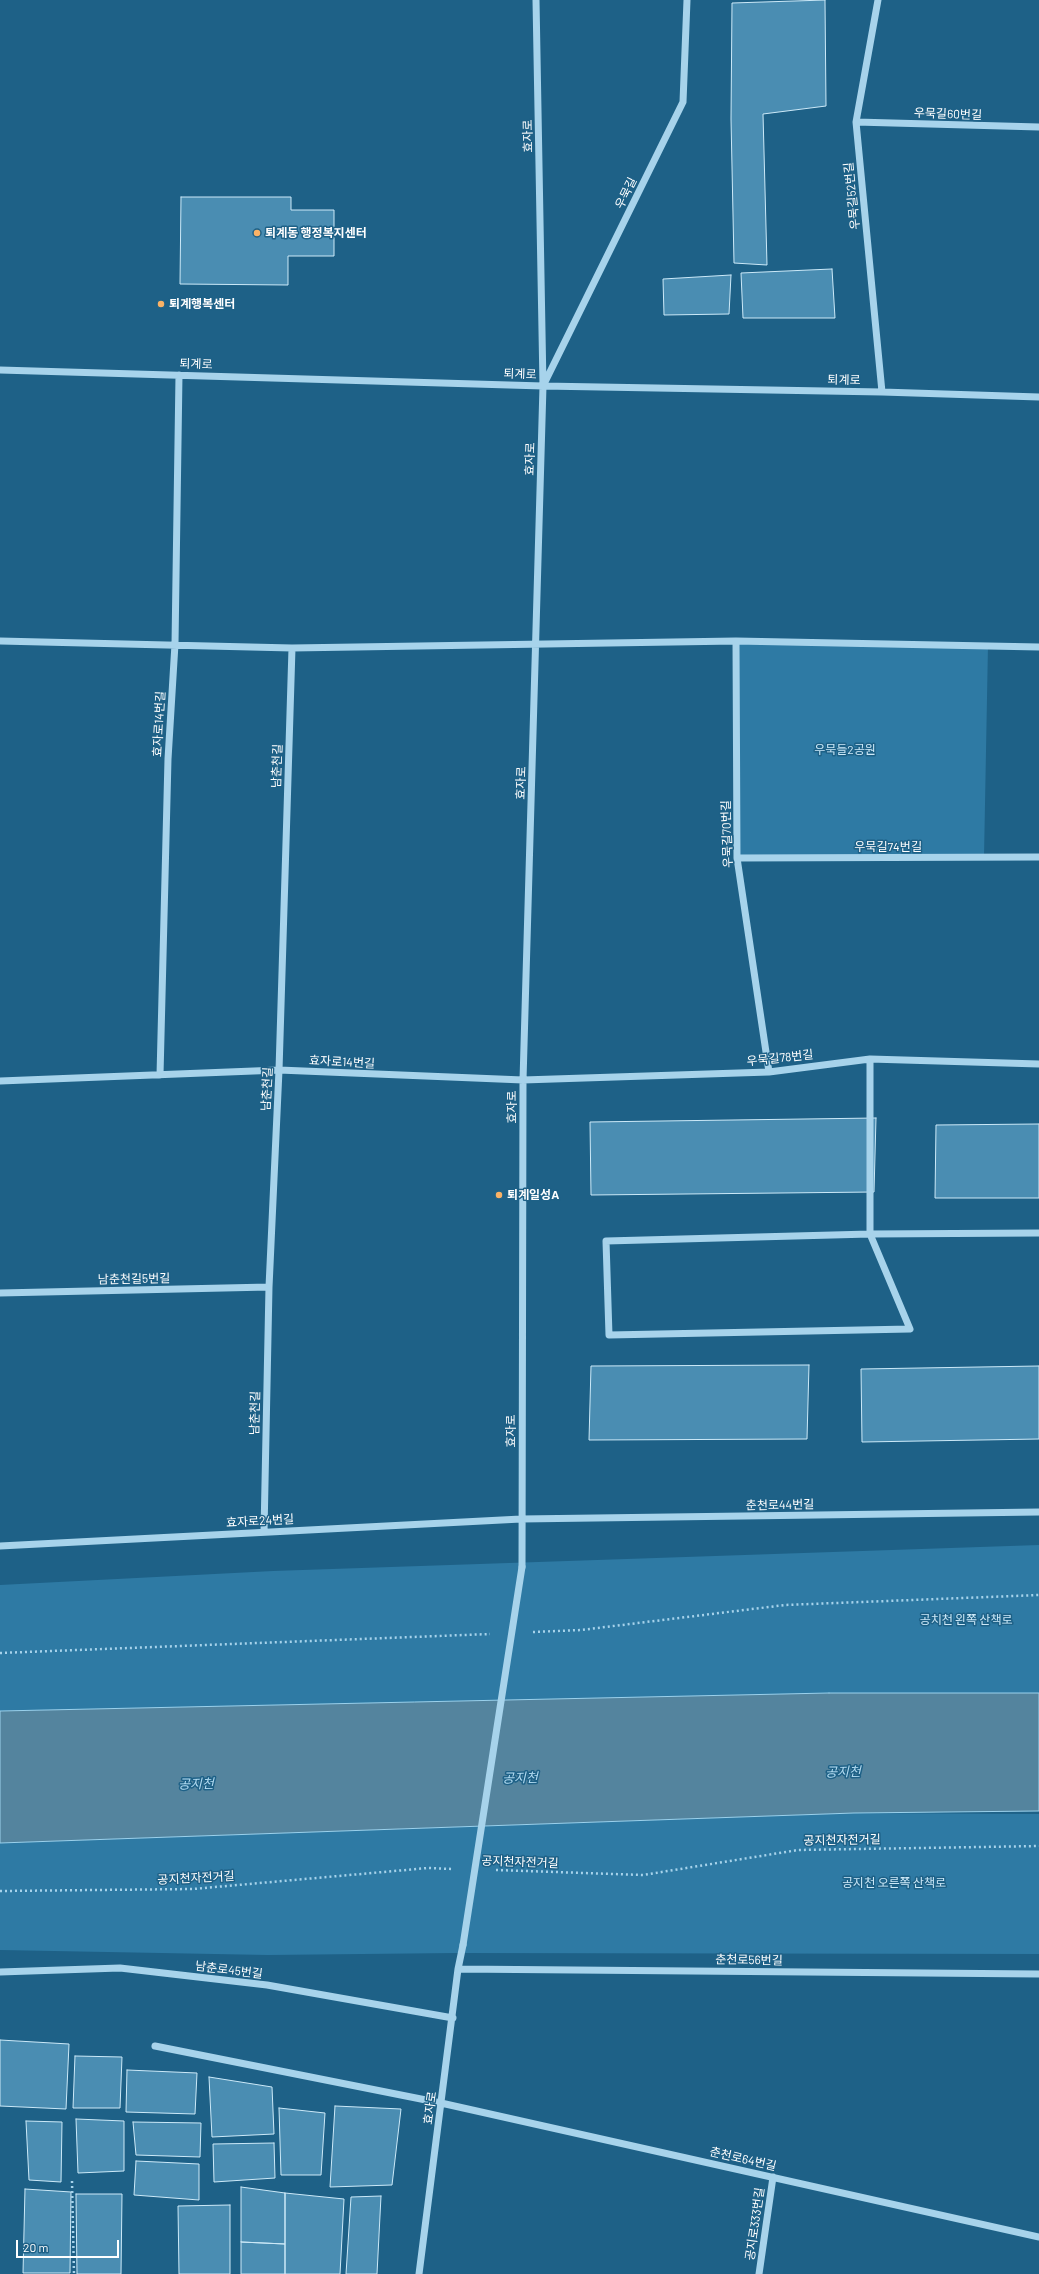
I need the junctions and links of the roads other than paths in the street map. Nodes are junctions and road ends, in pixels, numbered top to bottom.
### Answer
1 (536, 0) edge
2 (687, 0) edge
3 (878, 0) edge
4 (856, 122) junction
5 (1039, 128) edge
6 (0, 370) edge
7 (179, 374) junction
8 (544, 386) junction
9 (882, 392) junction
10 (1039, 397) edge
11 (0, 641) edge
12 (736, 641) junction
13 (175, 644) junction
14 (536, 645) junction
15 (1039, 646) edge
16 (292, 648) junction
17 (1039, 857) edge
18 (737, 858) junction
19 (870, 1059) junction
20 (1039, 1064) edge
21 (279, 1070) junction
22 (769, 1072) junction
23 (160, 1075) junction
24 (523, 1080) junction
25 (0, 1081) edge
26 (1039, 1233) edge
27 (870, 1234) junction
28 (269, 1287) junction
29 (0, 1293) edge
30 (1039, 1512) edge
31 (521, 1520) junction
32 (264, 1532) junction
33 (0, 1546) edge
34 (458, 1969) junction
35 (0, 1972) edge
36 (1039, 1974) edge
37 (453, 2018) junction
38 (155, 2046) dead end
39 (441, 2103) junction
40 (773, 2177) junction
41 (1039, 2237) edge
42 (419, 2274) edge
43 (759, 2274) edge

1 - 8 street, 효자로
2 - 8 street, 우묵길
3 - 4 street, 우묵길52번길
4 - 5 street, 우묵길60번길
4 - 9 street, 우묵길52번길
6 - 7 street, 퇴계로
7 - 8 street, 퇴계로
7 - 13 street, 효자로14번길
8 - 9 street, 퇴계로
8 - 14 street, 효자로
9 - 10 street, 퇴계로
11 - 13 street
12 - 14 street
12 - 15 street
12 - 18 street, 우묵길70번길
13 - 16 street
13 - 23 street, 효자로14번길
14 - 16 street
14 - 24 street, 효자로
16 - 21 street, 남춘천길
17 - 18 street, 우묵길74번길
18 - 22 street, 우묵길70번길
19 - 20 street, 우묵길78번길
19 - 22 street, 우묵길78번길
19 - 27 street
21 - 23 street, 효자로14번길
21 - 24 street, 효자로14번길
21 - 28 street, 남춘천길
22 - 24 street, 우묵길78번길
23 - 25 street, 효자로14번길
24 - 31 street, 효자로
26 - 27 street
27 - 27 street
28 - 29 street, 남춘천길5번길
28 - 32 street, 남춘천길
30 - 31 street, 춘천로44번길
31 - 32 street, 효자로24번길
31 - 34 street, 효자로, bridge
32 - 33 street, 효자로24번길
34 - 36 street, 춘천로56번길
34 - 37 street, 효자로
35 - 37 street, 남춘로45번길
37 - 39 street, 효자로
38 - 39 street
39 - 40 street, 춘천로64번길
39 - 42 street, 효자로
40 - 41 street, 춘천로64번길
40 - 43 street, 공지로333번길

